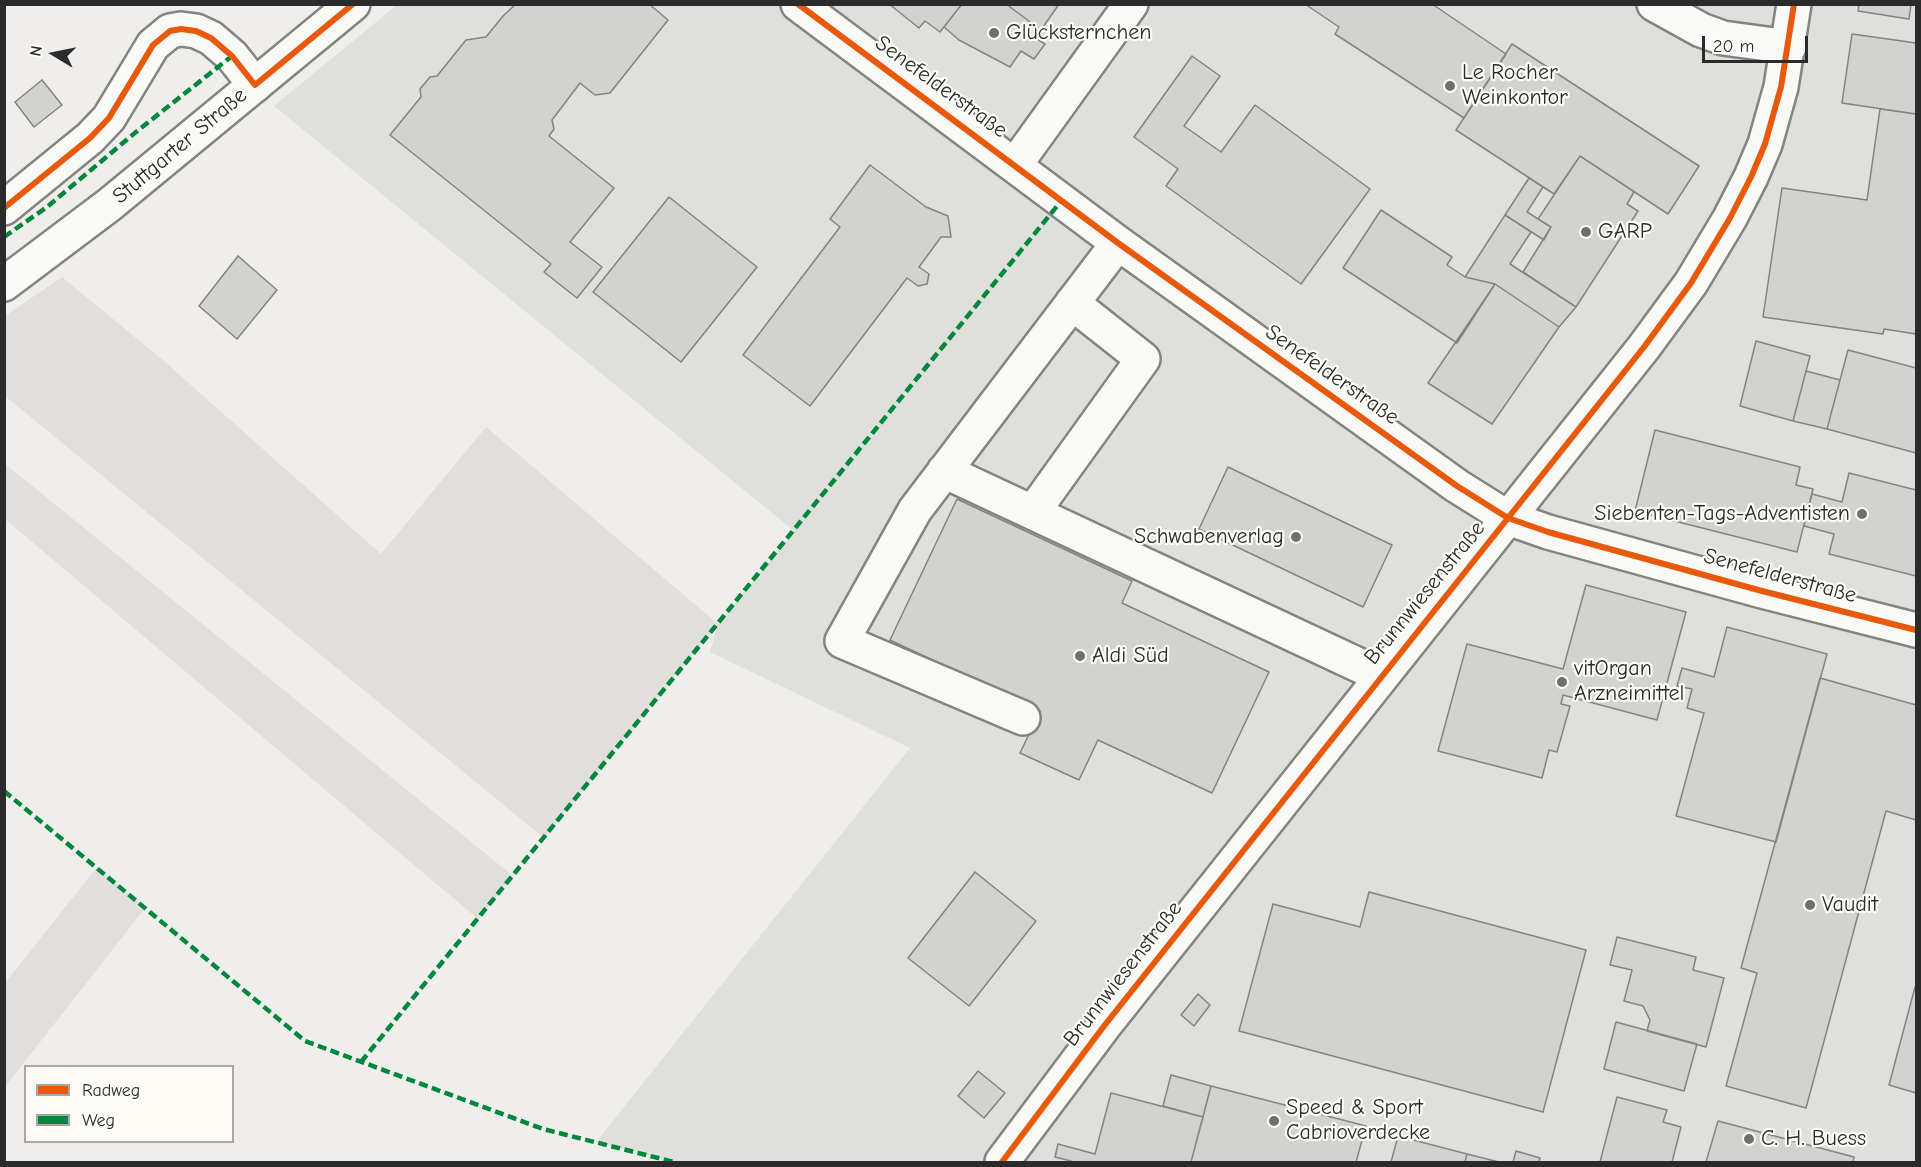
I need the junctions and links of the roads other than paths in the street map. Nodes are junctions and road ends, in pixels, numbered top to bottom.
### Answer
1 (353, 4) edge
2 (798, 4) edge
3 (1131, 4) edge
4 (1654, 4) edge
5 (1794, 4) edge
6 (1789, 47) junction
7 (255, 84) junction
8 (1015, 165) junction
9 (4, 208) edge
10 (1118, 243) junction
11 (4, 284) edge
12 (1072, 303) junction
13 (944, 471) junction
14 (1033, 512) junction
15 (1508, 518) junction
16 (1917, 630) edge
17 (1382, 676) junction
18 (1023, 718) dead end
19 (1002, 1162) edge

1 - 7 street, Stuttgarter Straße
2 - 8 street, Senefelderstraße
3 - 8 street
4 - 6 street
5 - 6 street, Brunnwiesenstraße
6 - 15 street, Brunnwiesenstraße
7 - 9 street
7 - 11 street, Stuttgarter Straße
8 - 10 street, Senefelderstraße
10 - 12 street
10 - 15 street, Senefelderstraße
12 - 13 street
12 - 14 street
13 - 14 street
13 - 18 street
14 - 17 street
15 - 16 street, Senefelderstraße
15 - 17 street, Brunnwiesenstraße
17 - 19 street, Brunnwiesenstraße

